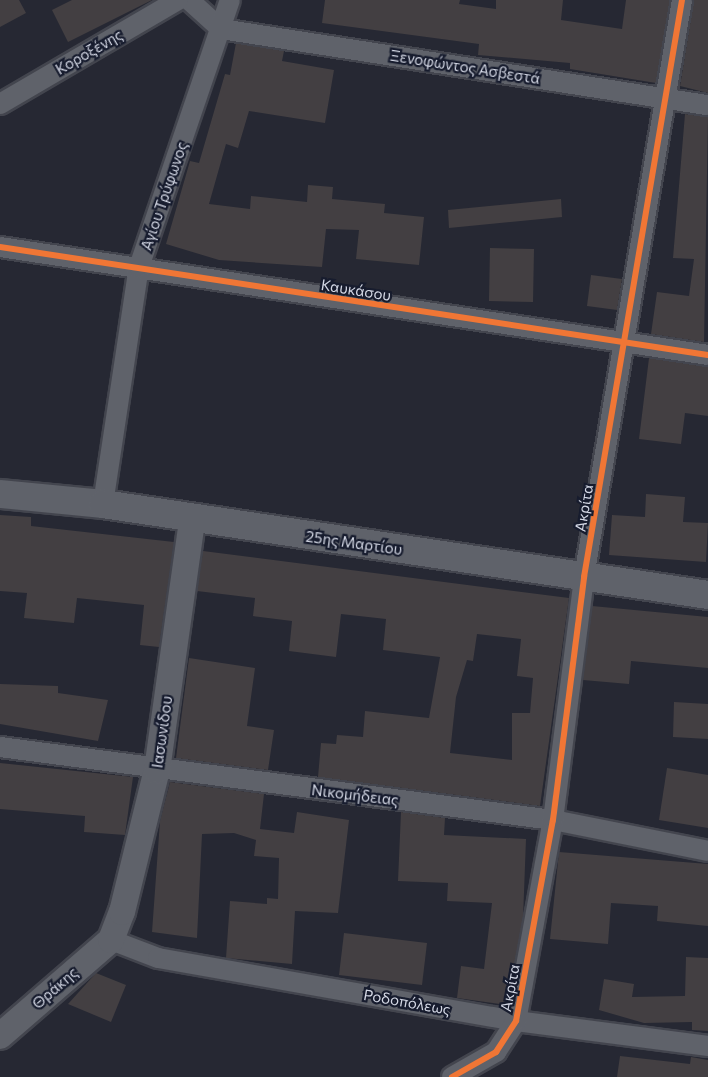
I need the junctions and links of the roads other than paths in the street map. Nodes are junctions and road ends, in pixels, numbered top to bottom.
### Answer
1 (178, 0) edge
2 (189, 0) edge
3 (230, 0) edge
4 (682, 0) edge
5 (221, 29) junction
6 (668, 98) junction
7 (1, 100) edge
8 (708, 105) edge
9 (0, 247) edge
10 (139, 267) junction
11 (625, 345) junction
12 (708, 355) edge
13 (0, 494) edge
14 (104, 504) junction
15 (192, 520) junction
16 (584, 577) junction
17 (708, 595) edge
18 (0, 747) edge
19 (157, 770) junction
20 (553, 820) junction
21 (708, 851) edge
22 (111, 940) junction
23 (516, 1021) junction
24 (0, 1036) edge
25 (708, 1046) edge
26 (452, 1077) edge

1 - 7 street, Κοροξένης
2 - 5 street
3 - 5 street, Αγίου Τρύφωνος
4 - 6 street, Ακρίτα
5 - 6 street, Ξενοφώντος Ασβεστά
5 - 10 street, Αγίου Τρύφωνος
6 - 8 street, Ξενοφώντος Ασβεστά
6 - 11 street, Ακρίτα
9 - 10 street, Καυκάσου
10 - 11 street, Καυκάσου
10 - 14 street, Αγίου Τρύφωνος
11 - 12 street, Καυκάσου
11 - 16 street, Ακρίτα
13 - 14 main road, 25ης Μαρτίου
14 - 15 main road, 25ης Μαρτίου
15 - 16 main road, 25ης Μαρτίου
15 - 19 street, Ιασωνίδου
16 - 17 main road, 25ης Μαρτίου
16 - 20 street, Ακρίτα
18 - 19 street, Νικομήδειας
19 - 20 street, Νικομήδειας
19 - 22 street, Ιασωνίδου
20 - 21 street, Νικομήδειας
20 - 23 street, Ακρίτα
22 - 23 street, Ροδοπόλεως
22 - 24 street, Θράκης
23 - 25 street, Ροδοπόλεως
23 - 26 street

